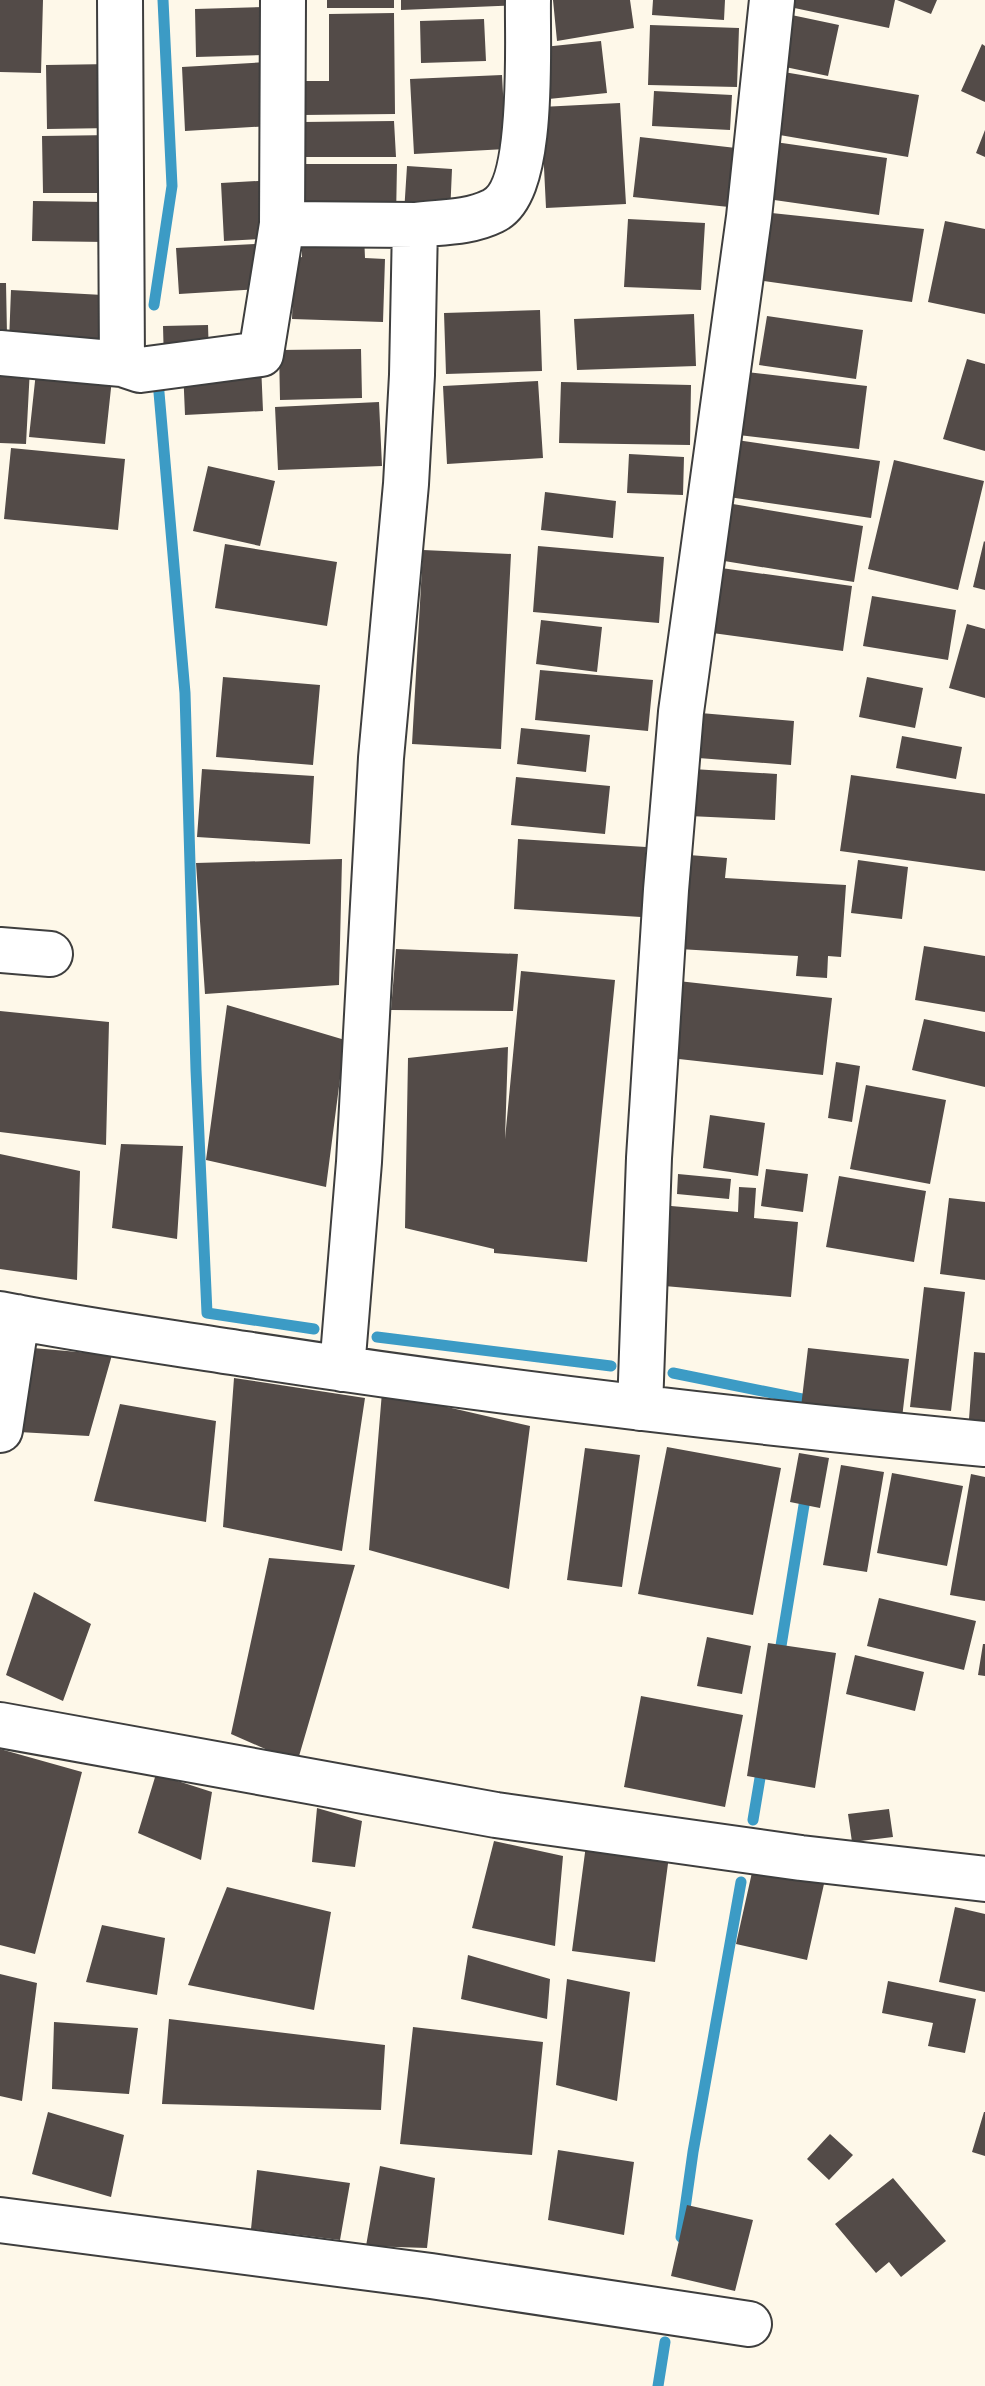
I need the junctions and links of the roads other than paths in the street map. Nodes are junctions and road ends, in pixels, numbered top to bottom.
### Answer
1 (120, 0) edge
2 (283, 0) edge
3 (528, 0) edge
4 (772, 0) edge
5 (282, 224) junction
6 (415, 225) junction
7 (0, 353) edge
8 (122, 364) junction
9 (0, 950) edge
10 (50, 954) dead end
11 (9, 1316) edge
12 (342, 1369) junction
13 (640, 1408) junction
14 (0, 1430) edge
15 (985, 1444) edge
16 (0, 1725) edge
17 (985, 1879) edge
18 (0, 2220) edge
19 (749, 2324) dead end

1 - 8 street
2 - 5 street
3 - 6 street
4 - 13 street
5 - 6 street
5 - 8 street
6 - 12 street
7 - 8 street
9 - 10 street
11 - 12 street
11 - 14 street
12 - 13 street
13 - 15 street
16 - 17 street
18 - 19 street

